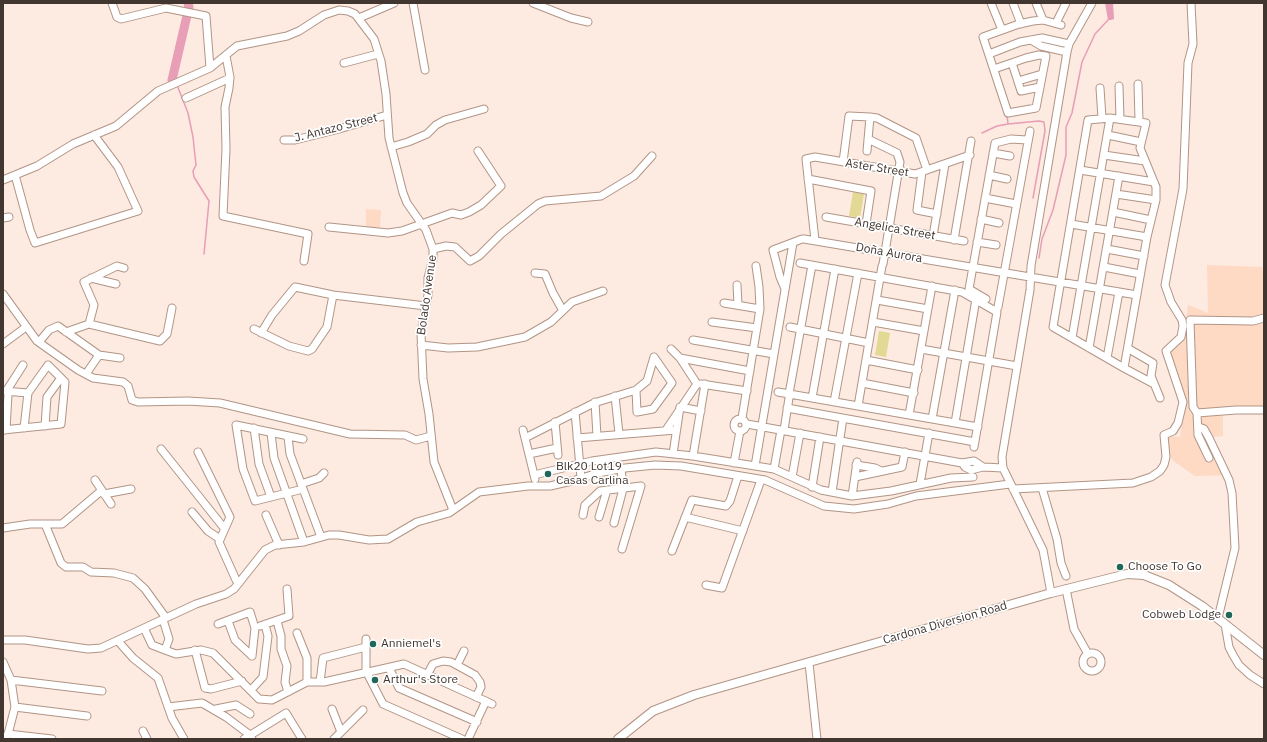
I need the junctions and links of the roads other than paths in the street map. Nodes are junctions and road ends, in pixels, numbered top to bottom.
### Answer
1 (112, 3) edge
2 (394, 3) edge
3 (414, 3) edge
4 (533, 3) edge
5 (991, 3) edge
6 (1013, 3) edge
7 (1036, 3) edge
8 (1066, 3) edge
9 (1092, 3) edge
10 (1191, 3) edge
11 (338, 6) edge
12 (1061, 7) edge
13 (359, 18) junction
14 (1043, 20) junction
15 (588, 22) dead end
16 (1021, 24) junction
17 (1002, 30) junction
18 (1031, 40) junction
19 (1053, 41) junction
20 (1069, 44) junction
21 (1051, 49) junction
22 (1067, 52) junction
23 (378, 54) junction
24 (988, 54) junction
25 (226, 56) junction
26 (1012, 62) junction
27 (344, 63) dead end
28 (210, 68) junction
29 (994, 69) junction
30 (425, 70) dead end
31 (1042, 74) junction
32 (230, 78) junction
33 (1018, 81) junction
34 (1138, 84) dead end
35 (1119, 86) dead end
36 (1040, 87) junction
37 (1100, 88) dead end
38 (186, 98) dead end
39 (484, 109) dead end
40 (387, 114) junction
41 (870, 117) junction
42 (1102, 118) junction
43 (1110, 118) junction
44 (1120, 119) junction
45 (1139, 121) junction
46 (1030, 131) dead end
47 (94, 135) junction
48 (1108, 135) junction
49 (868, 139) junction
50 (284, 140) dead end
51 (1027, 140) junction
52 (971, 141) dead end
53 (1141, 142) junction
54 (391, 147) junction
55 (478, 151) dead end
56 (866, 151) dead end
57 (993, 153) junction
58 (970, 155) junction
59 (1104, 155) junction
60 (652, 156) dead end
61 (1010, 156) dead end
62 (843, 162) junction
63 (1145, 162) junction
64 (945, 164) junction
65 (1080, 170) junction
66 (924, 171) junction
67 (899, 172) junction
68 (1101, 174) junction
69 (15, 175) junction
70 (989, 175) junction
71 (1119, 176) junction
72 (808, 179) junction
73 (1007, 179) dead end
74 (3, 180) edge
75 (1154, 182) junction
76 (1116, 194) junction
77 (985, 198) junction
78 (1156, 200) junction
79 (1016, 204) junction
80 (1113, 212) junction
81 (937, 214) junction
82 (826, 217) dead end
83 (981, 219) junction
84 (1151, 220) junction
85 (421, 222) junction
86 (999, 223) dead end
87 (866, 224) junction
88 (1071, 224) junction
89 (329, 227) dead end
90 (1092, 227) junction
91 (889, 228) junction
92 (1110, 230) junction
93 (933, 236) junction
94 (1147, 237) junction
95 (815, 240) junction
96 (954, 240) junction
97 (964, 241) dead end
98 (978, 242) junction
99 (794, 243) junction
100 (996, 245) dead end
101 (433, 249) junction
102 (1107, 249) junction
103 (885, 252) junction
104 (1144, 256) junction
105 (304, 261) dead end
106 (800, 262) dead end
107 (812, 265) junction
108 (756, 266) dead end
109 (973, 267) junction
110 (124, 268) dead end
111 (1104, 268) junction
112 (835, 269) junction
113 (535, 273) dead end
114 (858, 273) junction
115 (1004, 273) junction
116 (1140, 274) junction
117 (880, 277) junction
118 (1031, 277) junction
119 (91, 278) junction
120 (1062, 282) junction
121 (116, 284) dead end
122 (737, 285) dead end
123 (1082, 285) junction
124 (932, 286) junction
125 (1100, 288) junction
126 (786, 290) junction
127 (955, 290) junction
128 (603, 291) dead end
129 (1119, 292) junction
130 (3, 294) edge
131 (333, 295) junction
132 (1137, 295) junction
133 (986, 298) dead end
134 (976, 299) junction
135 (876, 300) junction
136 (724, 303) dead end
137 (738, 305) junction
138 (426, 306) junction
139 (998, 307) dead end
140 (172, 308) dead end
141 (562, 309) junction
142 (760, 309) junction
143 (928, 309) junction
144 (1264, 318) edge
145 (712, 322) dead end
146 (872, 322) junction
147 (89, 324) junction
148 (26, 327) junction
149 (790, 327) dead end
150 (757, 328) junction
151 (254, 329) dead end
152 (801, 329) junction
153 (924, 331) junction
154 (66, 332) junction
155 (261, 333) junction
156 (824, 334) junction
157 (846, 338) junction
158 (1072, 338) junction
159 (693, 340) dead end
160 (39, 342) junction
161 (869, 343) junction
162 (3, 344) edge
163 (421, 345) junction
164 (1089, 348) junction
165 (671, 349) dead end
166 (921, 349) junction
167 (1129, 349) junction
168 (753, 350) junction
169 (943, 353) junction
170 (774, 354) junction
171 (99, 355) junction
172 (966, 357) junction
173 (120, 358) dead end
174 (680, 358) junction
175 (1107, 358) junction
176 (866, 360) junction
177 (989, 361) junction
178 (23, 365) dead end
179 (1017, 366) junction
180 (1124, 368) junction
181 (918, 370) junction
182 (750, 371) junction
183 (86, 374) junction
184 (61, 378) junction
185 (862, 383) junction
186 (697, 384) junction
187 (705, 384) junction
188 (1154, 384) junction
189 (636, 390) junction
190 (5, 391) edge
191 (747, 391) junction
192 (778, 392) dead end
193 (28, 393) junction
194 (914, 393) junction
195 (615, 396) junction
196 (789, 396) junction
197 (812, 398) junction
198 (1160, 398) dead end
199 (595, 402) junction
200 (834, 402) junction
201 (858, 406) junction
202 (680, 407) junction
203 (787, 408) junction
204 (701, 410) junction
205 (1264, 410) edge
206 (575, 412) junction
207 (1197, 413) junction
208 (910, 415) junction
209 (843, 418) junction
210 (932, 419) junction
211 (744, 421) junction
212 (555, 422) junction
213 (955, 423) junction
214 (45, 426) junction
215 (762, 426) junction
216 (978, 427) junction
217 (1199, 427) junction
218 (24, 428) junction
219 (254, 428) junction
220 (4, 430) edge
221 (666, 430) junction
222 (676, 430) junction
223 (782, 430) junction
224 (740, 431) junction
225 (271, 433) junction
226 (800, 433) junction
227 (929, 433) junction
228 (619, 434) junction
229 (431, 436) junction
230 (597, 436) junction
231 (288, 437) junction
232 (820, 437) junction
233 (576, 438) junction
234 (302, 440) dead end
235 (840, 440) junction
236 (161, 449) dead end
237 (198, 452) dead end
238 (905, 452) junction
239 (529, 454) junction
240 (673, 454) junction
241 (925, 455) junction
242 (693, 456) junction
243 (1209, 458) dead end
244 (734, 463) junction
245 (579, 464) junction
246 (755, 466) junction
247 (621, 468) junction
248 (1003, 468) junction
249 (774, 469) junction
250 (881, 471) junction
251 (324, 473) dead end
252 (738, 476) junction
253 (792, 477) junction
254 (855, 477) junction
255 (973, 477) dead end
256 (581, 478) junction
257 (95, 480) dead end
258 (761, 480) junction
259 (920, 484) junction
260 (302, 487) junction
261 (812, 487) junction
262 (1012, 487) junction
263 (1042, 488) junction
264 (131, 489) dead end
265 (623, 489) junction
266 (607, 490) junction
267 (103, 492) junction
268 (832, 492) junction
269 (286, 493) junction
270 (852, 496) junction
271 (271, 497) junction
272 (111, 504) dead end
273 (452, 510) junction
274 (192, 512) dead end
275 (266, 515) dead end
276 (583, 515) dead end
277 (599, 517) dead end
278 (685, 517) junction
279 (614, 523) dead end
280 (46, 524) junction
281 (3, 528) edge
282 (224, 528) junction
283 (743, 531) junction
284 (321, 537) junction
285 (220, 539) junction
286 (304, 542) junction
287 (279, 545) junction
288 (622, 549) dead end
289 (672, 551) dead end
290 (1066, 576) dead end
291 (239, 583) junction
292 (706, 585) dead end
293 (287, 589) dead end
294 (1066, 589) junction
295 (1051, 593) junction
296 (1218, 618) junction
297 (165, 620) junction
298 (228, 621) junction
299 (277, 621) junction
300 (218, 624) dead end
301 (1225, 624) junction
302 (265, 625) junction
303 (144, 628) junction
304 (255, 628) junction
305 (297, 633) dead end
306 (366, 639) dead end
307 (3, 640) edge
308 (118, 641) junction
309 (366, 647) junction
310 (165, 650) junction
311 (194, 650) junction
312 (464, 651) dead end
313 (1088, 654) dead end
314 (1264, 655) edge
315 (3, 662) edge
316 (809, 663) junction
317 (457, 665) junction
318 (389, 668) junction
319 (366, 671) junction
320 (428, 675) junction
321 (11, 680) junction
322 (242, 681) junction
323 (307, 682) junction
324 (320, 682) junction
325 (1264, 684) edge
326 (251, 690) junction
327 (102, 691) dead end
328 (288, 692) junction
329 (476, 697) junction
330 (15, 707) junction
331 (168, 707) junction
332 (332, 709) dead end
333 (216, 710) junction
334 (363, 710) dead end
335 (250, 714) dead end
336 (87, 716) dead end
337 (476, 722) junction
338 (143, 731) dead end
339 (341, 732) junction
340 (6, 737) edge
341 (249, 738) edge
342 (52, 739) edge
343 (147, 739) edge
344 (184, 739) edge
345 (302, 739) edge
346 (334, 739) edge
347 (462, 739) edge
348 (468, 739) edge
349 (618, 739) edge
350 (817, 739) edge

1 - 28 street
2 - 13 street
3 - 30 street
4 - 15 street
5 - 17 street
6 - 16 street
7 - 14 street
8 - 12 street
9 - 20 street
10 - 263 street
11 - 13 street
11 - 25 street
12 - 14 street
13 - 23 street, Bolado Avenue
14 - 16 street
16 - 17 street
17 - 24 street
18 - 19 street
18 - 21 street
18 - 24 street
19 - 20 street
19 - 21 street
20 - 22 street
21 - 22 street
22 - 118 street
23 - 27 street
23 - 40 street, Bolado Avenue
24 - 29 street
25 - 28 street
25 - 32 street
26 - 29 street
26 - 31 street
26 - 33 street
28 - 47 street
29 - 36 street
31 - 33 street
31 - 36 street
32 - 38 street
32 - 105 street
33 - 36 street
34 - 45 street
35 - 44 street
37 - 42 street
39 - 54 street
40 - 50 street, J. Antazo Street
40 - 54 street, Bolado Avenue
41 - 49 street
41 - 62 street
41 - 66 street
42 - 43 street
42 - 65 street
43 - 44 street
43 - 48 street
44 - 45 street
45 - 53 street
46 - 51 street
47 - 69 street
47 - 69 street
48 - 53 street
48 - 59 street
49 - 56 street
49 - 67 street
51 - 57 street
51 - 79 street
52 - 58 street
53 - 63 street
54 - 85 street, Bolado Avenue
55 - 85 street
57 - 61 street
57 - 70 street
58 - 64 street, Aster Street
58 - 96 street
59 - 63 street
59 - 68 street
60 - 101 street
62 - 67 street, Aster Street
62 - 72 street, Aster Street
63 - 75 street
64 - 66 street, Aster Street
64 - 81 street
65 - 68 street
65 - 88 street
66 - 67 street, Aster Street
66 - 81 street
67 - 91 street
68 - 71 street
68 - 90 street
69 - 74 street
70 - 73 street
70 - 77 street
71 - 75 street
71 - 76 street
72 - 87 street
72 - 95 street
75 - 78 street
76 - 78 street
76 - 80 street
77 - 79 street
77 - 83 street
78 - 84 street
79 - 115 street
80 - 84 street
80 - 92 street
81 - 93 street
82 - 87 street, Angelica Street
83 - 86 street
83 - 98 street
84 - 94 street
85 - 89 street
85 - 101 street, Bolado Avenue
87 - 91 street, Angelica Street
88 - 90 street
88 - 120 street
90 - 92 street
90 - 123 street
91 - 93 street, Angelica Street
91 - 103 street
92 - 94 street
92 - 102 street
93 - 96 street, Angelica Street
94 - 104 street
95 - 99 street, Doña Aurora
95 - 103 street, Doña Aurora
96 - 97 street, Angelica Street
98 - 100 street
98 - 109 street
99 - 126 street
99 - 126 street
101 - 138 street, Bolado Avenue
102 - 104 street
102 - 111 street
103 - 109 street, Doña Aurora
103 - 117 street
104 - 116 street
106 - 107 street
107 - 112 street
107 - 152 street
108 - 142 street
109 - 115 street, Doña Aurora
109 - 133 street
110 - 119 street
111 - 116 street
111 - 125 street
112 - 114 street
112 - 156 street
113 - 141 street
114 - 117 street
114 - 157 street
115 - 118 street, Doña Aurora
115 - 139 street
116 - 132 street
117 - 124 street
117 - 135 street
118 - 120 street, Doña Aurora
118 - 179 street
119 - 121 street
119 - 147 street
120 - 123 street, Doña Aurora
120 - 158 street
122 - 137 street
123 - 125 street, Doña Aurora
123 - 158 street
124 - 127 street
124 - 143 street
125 - 129 street, Doña Aurora
125 - 164 street
126 - 170 street
127 - 134 street
127 - 169 street
128 - 141 street
129 - 132 street, Doña Aurora
129 - 175 street
130 - 148 street
131 - 138 street
131 - 155 street
131 - 155 street
132 - 167 street
134 - 172 street
134 - 177 street
135 - 143 street
135 - 146 street
136 - 137 street
137 - 142 street
138 - 163 street, Bolado Avenue
140 - 147 street
141 - 163 street
142 - 150 street
143 - 153 street
144 - 207 street
145 - 150 street
146 - 153 street
146 - 161 street
147 - 154 street
148 - 160 street
148 - 162 street
149 - 152 street
150 - 168 street
151 - 155 street
152 - 156 street
152 - 196 street
153 - 166 street
154 - 160 street
154 - 171 street
156 - 157 street
156 - 197 street
157 - 161 street
157 - 200 street
158 - 164 street
159 - 168 street
160 - 183 street
161 - 176 street
163 - 229 street, Bolado Avenue
164 - 175 street
165 - 174 street
166 - 169 street
166 - 181 street
167 - 180 street
167 - 188 street
168 - 170 street
168 - 182 street
169 - 172 street
169 - 210 street
170 - 215 street
171 - 173 street
171 - 183 street
172 - 177 street
172 - 213 street
174 - 182 street
174 - 186 street
175 - 180 street
176 - 181 street
176 - 185 street
177 - 179 street
177 - 216 street
178 - 190 street
179 - 248 street
180 - 188 street
181 - 194 street
182 - 191 street
183 - 229 street
184 - 193 street
184 - 214 street
184 - 214 street
185 - 194 street
185 - 201 street
186 - 187 street
186 - 202 street
187 - 191 street
187 - 204 street
188 - 198 street
189 - 189 street
189 - 195 street
190 - 193 street
190 - 220 street
191 - 211 street
192 - 196 street
193 - 218 street
194 - 208 street
195 - 199 street
195 - 228 street
196 - 197 street
196 - 203 street
197 - 200 street
199 - 206 street
199 - 230 street
200 - 201 street
201 - 208 street
202 - 204 street
202 - 221 street
202 - 222 street
203 - 209 street
203 - 223 street
204 - 242 street
205 - 207 street
206 - 212 street
206 - 233 street
207 - 217 street
208 - 210 street
209 - 227 street
209 - 235 street
210 - 213 street
211 - 215 street
211 - 224 street
211 - 224 street
212 - 239 street
212 - 239 street
213 - 216 street
214 - 218 street
215 - 223 street
215 - 246 street
216 - 227 street
217 - 243 street
217 - 296 street
218 - 220 street
219 - 225 street
219 - 271 street
219 - 271 street
221 - 222 street
221 - 228 street
222 - 240 street
223 - 226 street
223 - 249 street
224 - 244 street
225 - 231 street
225 - 269 street
226 - 232 street
226 - 253 street
227 - 241 street
228 - 230 street
229 - 273 street, Bolado Avenue
230 - 233 street
231 - 234 street
231 - 260 street
232 - 235 street
232 - 261 street
233 - 245 street
235 - 238 street
235 - 268 street
236 - 282 street
237 - 282 street
238 - 241 street
238 - 250 street
239 - 245 street
240 - 242 street
240 - 245 street
241 - 248 street
241 - 259 street
242 - 244 street
244 - 246 street
245 - 256 street
246 - 249 street
247 - 252 street
247 - 256 street
247 - 265 street
248 - 262 street
249 - 253 street
250 - 254 street
250 - 254 street
251 - 260 street
252 - 258 street
252 - 278 street
253 - 261 street
254 - 270 street
255 - 259 street
256 - 273 street
257 - 267 street
258 - 262 street
258 - 283 street
259 - 270 street
260 - 269 street
260 - 284 street
261 - 268 street
262 - 263 street
262 - 295 street
263 - 290 street
264 - 267 street
265 - 266 street
265 - 279 street
265 - 288 street
266 - 276 street
266 - 277 street
267 - 272 street
267 - 280 street
268 - 270 street
269 - 271 street
269 - 286 street
273 - 284 street
274 - 285 street
275 - 287 street
278 - 283 street
278 - 289 street
280 - 281 street
280 - 297 street
282 - 285 street
283 - 292 street
284 - 286 street
285 - 291 street
286 - 287 street
287 - 291 street
291 - 297 street
293 - 299 street
294 - 295 main road, Cardona Diversion Road
294 - 296 main road, Cardona Diversion Road
294 - 313 street
295 - 316 main road, Cardona Diversion Road
296 - 301 main road, Cardona Diversion Road
297 - 303 street
297 - 310 street
298 - 300 street
298 - 304 street
298 - 304 street
299 - 302 street
299 - 328 street
301 - 314 main road, Cardona Diversion Road
301 - 325 street
302 - 304 street
302 - 326 street
303 - 308 street
303 - 310 street
305 - 323 street
306 - 309 street
307 - 308 street
308 - 331 street
309 - 319 street
309 - 324 street
310 - 311 street
311 - 322 street
311 - 322 street
312 - 317 street
315 - 321 street
316 - 349 main road, Cardona Diversion Road
316 - 350 street
317 - 320 street
317 - 329 street
318 - 319 street
318 - 320 street
318 - 337 street
319 - 324 street
319 - 347 street
320 - 329 street
321 - 327 street
321 - 330 street
322 - 326 street
323 - 324 street
323 - 328 street
326 - 328 street
329 - 337 street
330 - 336 street
330 - 340 street
331 - 333 street
331 - 344 street
332 - 339 street
333 - 335 street
333 - 341 street
334 - 339 street
337 - 348 street
338 - 343 street
339 - 346 street
340 - 342 street
341 - 345 street

